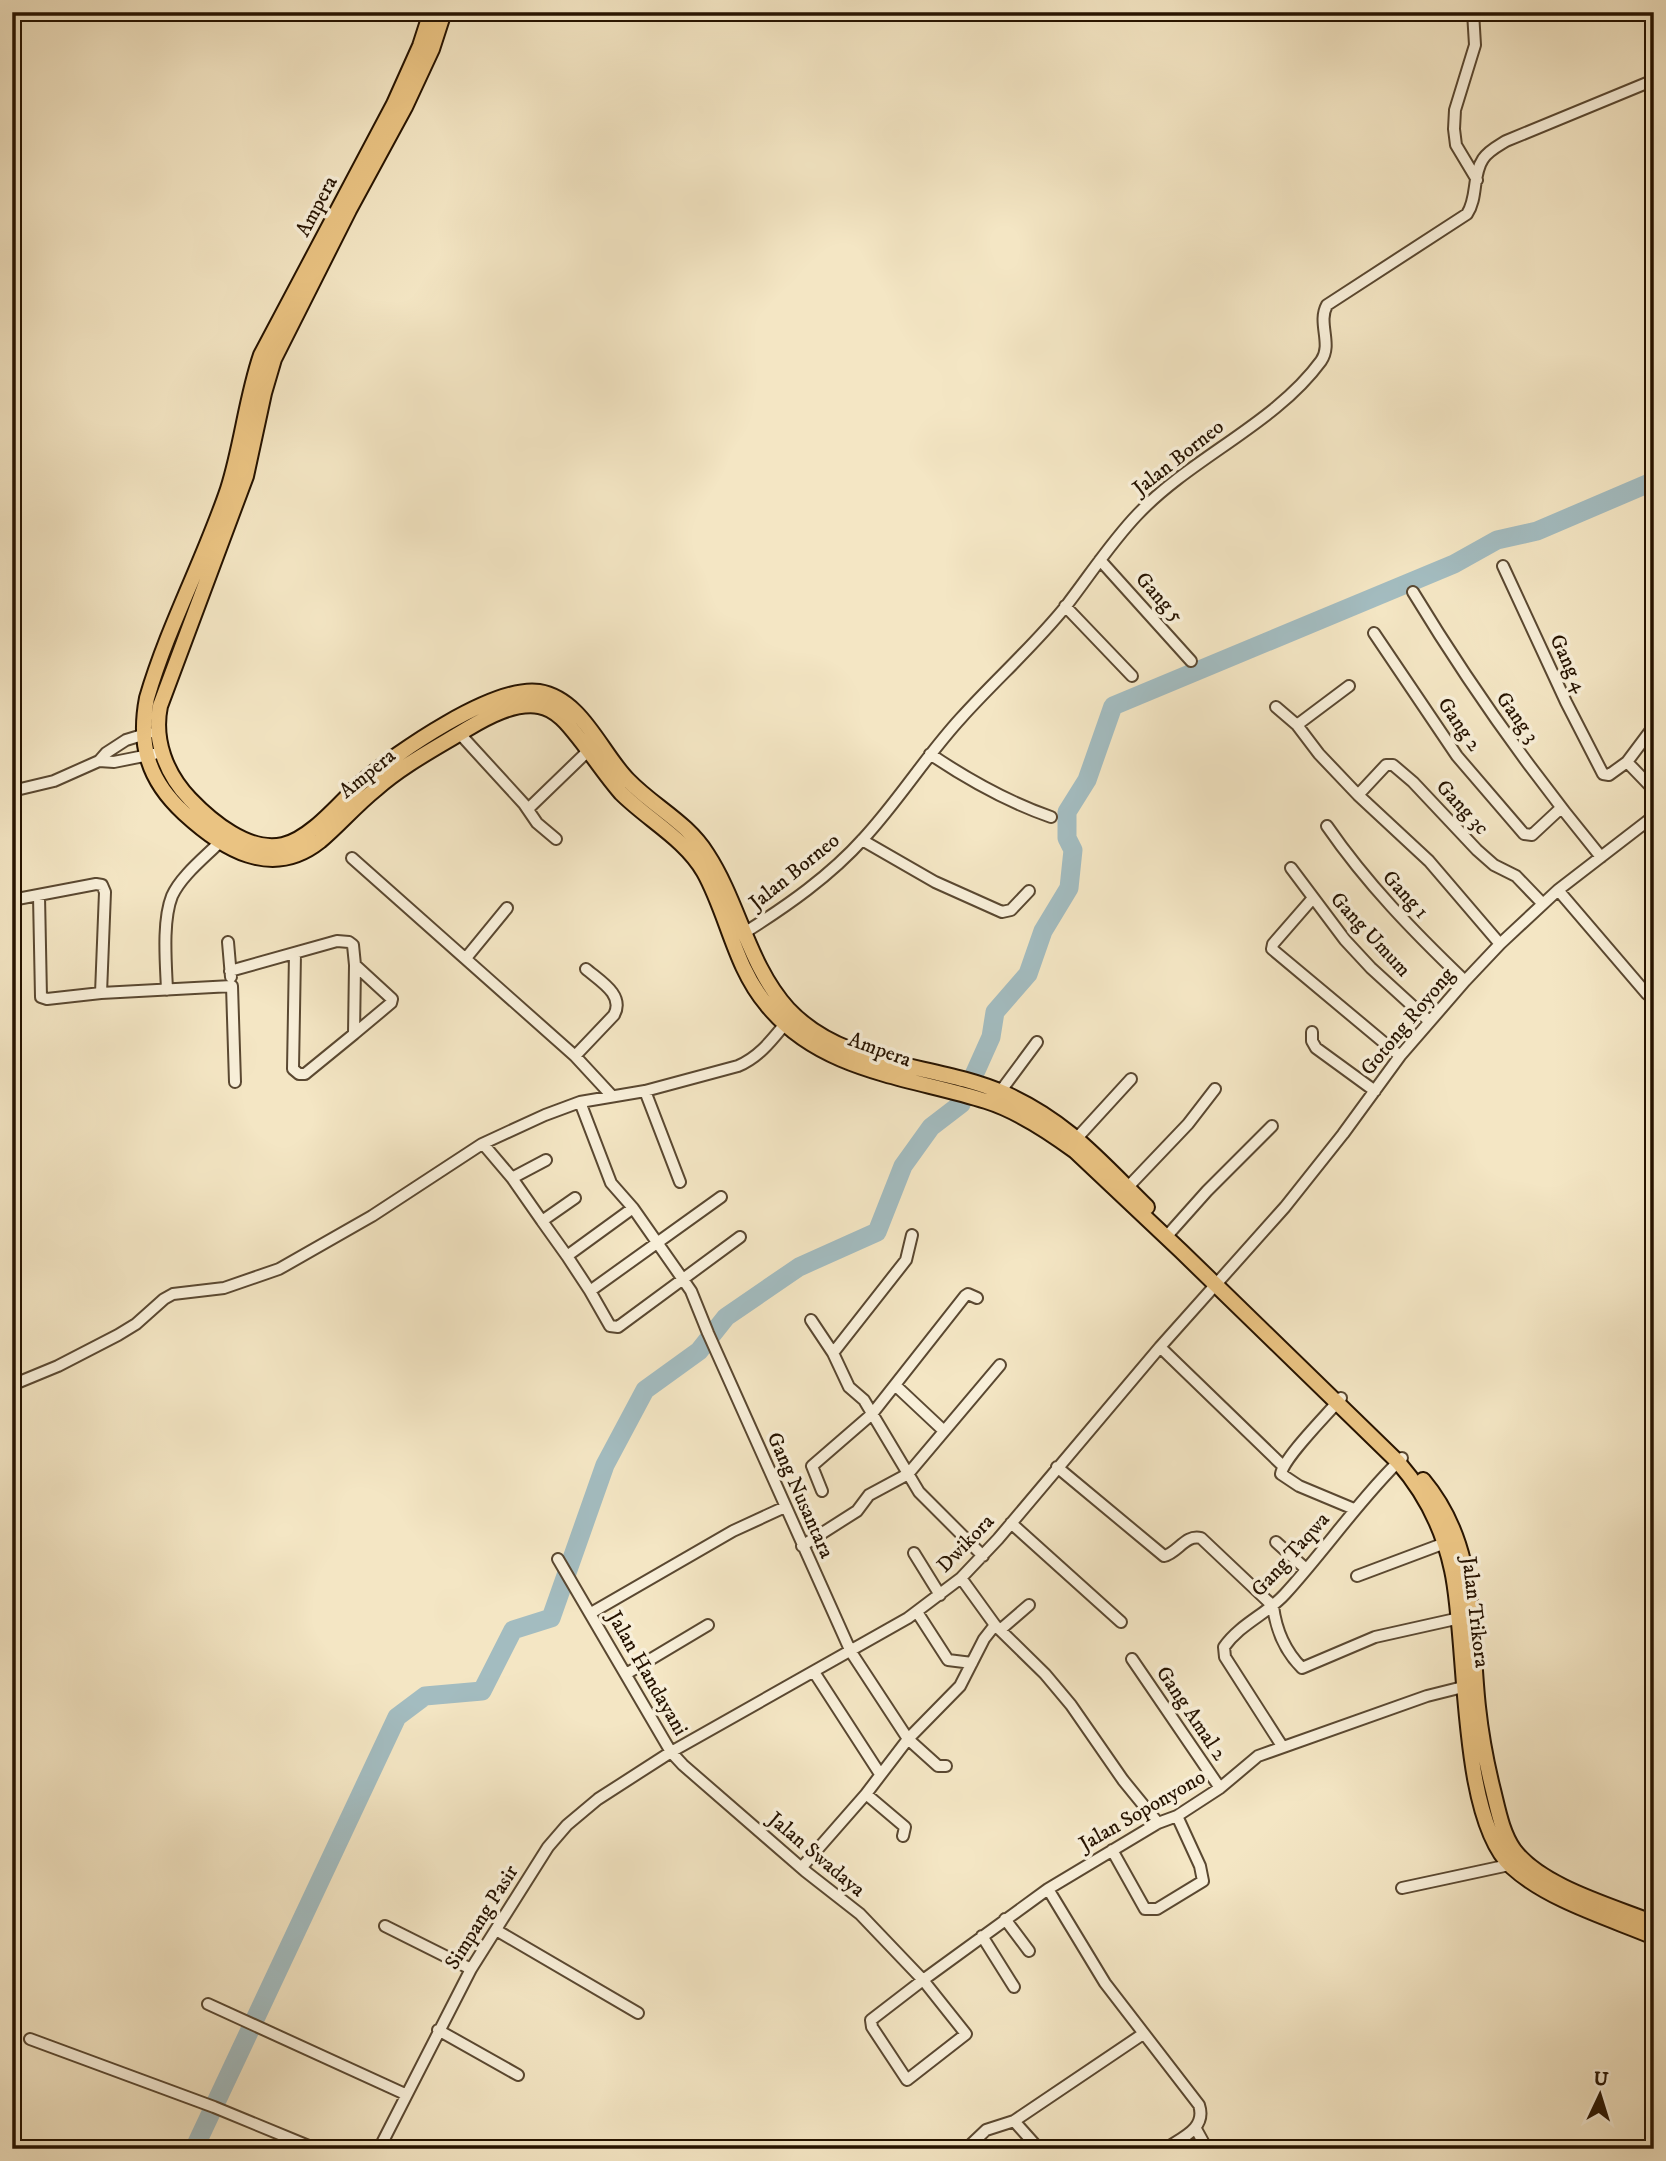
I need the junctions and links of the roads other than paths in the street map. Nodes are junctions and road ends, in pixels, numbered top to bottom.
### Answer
1 (1473, 12) edge
2 (436, 17) edge
3 (1654, 80) edge
4 (1477, 180) junction
5 (1100, 560) junction
6 (1503, 566) dead end
7 (1413, 592) dead end
8 (1066, 606) junction
9 (1374, 633) dead end
10 (1191, 661) dead end
11 (1132, 676) dead end
12 (1349, 686) dead end
13 (1276, 707) dead end
14 (1297, 725) junction
15 (1654, 726) edge
16 (150, 733) junction
17 (460, 734) junction
18 (588, 751) junction
19 (162, 752) junction
20 (930, 754) junction
21 (146, 757) junction
22 (99, 761) junction
23 (1627, 762) junction
24 (1654, 790) edge
25 (12, 791) edge
26 (1358, 796) junction
27 (1560, 808) junction
28 (528, 809) junction
29 (1051, 817) dead end
30 (1653, 818) edge
31 (1327, 826) dead end
32 (556, 839) dead end
33 (863, 840) junction
34 (220, 842) junction
35 (1601, 857) junction
36 (352, 858) dead end
37 (1291, 868) dead end
38 (1558, 890) junction
39 (1029, 891) dead end
40 (39, 896) junction
41 (1312, 898) junction
42 (12, 900) edge
43 (1543, 904) junction
44 (507, 908) dead end
45 (744, 933) junction
46 (228, 942) dead end
47 (1500, 944) junction
48 (295, 954) junction
49 (466, 958) junction
50 (355, 965) junction
51 (586, 969) dead end
52 (230, 971) junction
53 (1465, 981) junction
54 (232, 986) junction
55 (167, 990) junction
56 (101, 993) junction
57 (1647, 994) dead end
58 (780, 998) junction
59 (767, 1006) junction
60 (1429, 1021) junction
61 (785, 1024) junction
62 (1312, 1032) dead end
63 (354, 1034) junction
64 (1037, 1042) dead end
65 (575, 1056) junction
66 (1400, 1056) junction
67 (1131, 1079) dead end
68 (235, 1082) dead end
69 (949, 1084) junction
70 (1215, 1089) dead end
71 (645, 1091) junction
72 (1375, 1091) junction
73 (989, 1092) junction
74 (612, 1096) junction
75 (580, 1102) junction
76 (1272, 1126) dead end
77 (1077, 1138) junction
78 (484, 1145) junction
79 (546, 1160) dead end
80 (512, 1178) junction
81 (680, 1182) dead end
82 (1127, 1188) junction
83 (721, 1197) dead end
84 (575, 1198) dead end
85 (633, 1208) junction
86 (542, 1221) junction
87 (1168, 1234) junction
88 (912, 1235) dead end
89 (740, 1237) dead end
90 (658, 1243) junction
91 (567, 1256) junction
92 (683, 1281) junction
93 (1218, 1282) junction
94 (590, 1292) junction
95 (977, 1298) dead end
96 (811, 1320) dead end
97 (1160, 1347) junction
98 (833, 1353) junction
99 (1000, 1365) dead end
100 (12, 1385) edge
101 (895, 1385) junction
102 (1338, 1401) junction
103 (872, 1414) junction
104 (944, 1431) junction
105 (1400, 1460) junction
106 (1283, 1466) junction
107 (1057, 1467) junction
108 (908, 1474) junction
109 (822, 1491) dead end
110 (785, 1507) junction
111 (1354, 1509) junction
112 (1011, 1523) junction
113 (1276, 1542) dead end
114 (1445, 1543) junction
115 (802, 1546) junction
116 (914, 1552) dead end
117 (983, 1556) junction
118 (558, 1559) dead end
119 (1306, 1569) junction
120 (1357, 1576) dead end
121 (961, 1578) junction
122 (940, 1595) junction
123 (1029, 1605) dead end
124 (1273, 1606) junction
125 (918, 1612) junction
126 (591, 1613) junction
127 (1460, 1618) junction
128 (1121, 1622) dead end
129 (708, 1625) dead end
130 (998, 1628) junction
131 (851, 1652) junction
132 (1132, 1659) dead end
133 (972, 1662) junction
134 (814, 1672) junction
135 (626, 1674) junction
136 (1463, 1687) junction
137 (908, 1739) junction
138 (1282, 1746) junction
139 (671, 1752) junction
140 (946, 1766) dead end
141 (880, 1774) junction
142 (1220, 1788) junction
143 (866, 1794) junction
144 (1177, 1816) junction
145 (1158, 1823) junction
146 (903, 1836) dead end
147 (1112, 1850) junction
148 (1510, 1865) junction
149 (802, 1867) junction
150 (1402, 1888) dead end
151 (1048, 1889) junction
152 (1005, 1919) junction
153 (385, 1926) dead end
154 (496, 1930) junction
155 (1652, 1930) edge
156 (982, 1936) junction
157 (1029, 1951) dead end
158 (471, 1969) junction
159 (923, 1980) junction
160 (1014, 1987) dead end
161 (208, 2004) dead end
162 (638, 2013) dead end
163 (438, 2030) junction
164 (1143, 2034) junction
165 (30, 2039) dead end
166 (519, 2075) dead end
167 (405, 2094) junction
168 (1014, 2121) junction
169 (1196, 2129) junction
170 (316, 2149) edge
171 (379, 2149) edge
172 (966, 2149) edge
173 (1039, 2149) edge
174 (1165, 2149) edge
175 (1207, 2149) edge

1 - 4 street
2 - 16 main road, Ampera
3 - 4 street, Jalan Borneo
4 - 5 street, Jalan Borneo
5 - 8 street, Jalan Borneo
5 - 10 street, Gang 5
6 - 23 street, Gang 4
7 - 27 street, Gang 3
8 - 11 street
8 - 20 street, Jalan Borneo
9 - 27 street, Gang 2
12 - 14 street
13 - 14 street
14 - 26 street
15 - 23 street
16 - 19 main road, Ampera
16 - 21 main road, Ampera
16 - 22 street
17 - 18 main road, Ampera
17 - 28 street
17 - 34 main road, Ampera
18 - 28 street
18 - 59 main road, Ampera
19 - 21 street
19 - 45 main road, Ampera
20 - 29 street
20 - 33 street, Jalan Borneo
21 - 22 street
21 - 34 main road, Ampera
22 - 25 street
23 - 24 street
26 - 43 street, Gang 3c
26 - 47 street
27 - 35 street, Gang 3
28 - 32 street
30 - 35 street, Gotong Royong
31 - 53 street, Gang 1
33 - 39 street
33 - 45 street, Jalan Borneo
34 - 55 street
35 - 38 street, Gotong Royong
36 - 49 street
37 - 41 street, Gang Umum
38 - 43 street, Gotong Royong
38 - 57 street
40 - 42 street
40 - 56 street
40 - 56 street
41 - 60 street, Gang Umum
41 - 66 street
43 - 47 street, Gotong Royong
44 - 49 street
45 - 58 main road, Ampera
46 - 52 street
47 - 53 street, Gotong Royong
48 - 50 street
48 - 52 street
48 - 63 street
49 - 65 street
50 - 63 street
50 - 63 street
51 - 65 street
52 - 54 street
53 - 60 street, Gotong Royong
54 - 55 street
54 - 68 street
55 - 56 street
58 - 59 main road
58 - 69 main road, Ampera
59 - 61 main road, Ampera
60 - 66 street, Gotong Royong
61 - 69 main road, Ampera
61 - 71 street
62 - 72 street
64 - 73 street
65 - 74 street
66 - 72 street, Gotong Royong
67 - 77 street
69 - 73 main road, Ampera
70 - 82 street
71 - 74 street
71 - 81 street
72 - 93 street, Gotong Royong
73 - 77 main road, Ampera
73 - 87 main road, Ampera
74 - 75 street
75 - 78 street
75 - 85 street, Gang Nusantara
76 - 87 street
77 - 82 main road, Ampera
78 - 80 street
78 - 100 street
79 - 80 street
80 - 86 street
82 - 87 main road, Ampera
83 - 90 street
84 - 86 street
85 - 90 street, Gang Nusantara
85 - 91 street
86 - 91 street
87 - 93 main road, Ampera
88 - 98 street
89 - 92 street
90 - 92 street, Gang Nusantara
90 - 94 street
91 - 94 street
92 - 94 street
92 - 110 street, Gang Nusantara
93 - 97 street, Dwikora
93 - 102 main road, Jalan Trikora
95 - 101 street
96 - 98 street
97 - 106 street
97 - 107 street, Dwikora
98 - 103 street
99 - 104 street
101 - 103 street
101 - 104 street
102 - 105 main road, Jalan Trikora
102 - 106 street
103 - 108 street
103 - 109 street
104 - 108 street
105 - 111 street, Gang Taqwa
105 - 114 main road, Jalan Trikora
105 - 155 main road, Jalan Trikora
106 - 111 street
107 - 112 street, Dwikora
107 - 124 street
108 - 115 street
108 - 117 street
110 - 115 street, Gang Nusantara
110 - 126 street
111 - 119 street, Gang Taqwa
112 - 117 street, Dwikora
112 - 128 street
113 - 119 street
114 - 120 street
114 - 127 main road, Jalan Trikora
115 - 131 street, Gang Nusantara
116 - 122 street
117 - 121 street, Dwikora
118 - 126 street, Jalan Handayani
119 - 124 street, Gang Taqwa
121 - 122 street, Dwikora
121 - 130 street
122 - 125 street, Dwikora
123 - 130 street
124 - 127 street
124 - 138 street, Gang Taqwa
125 - 131 street, Dwikora
125 - 133 street
126 - 135 street, Jalan Handayani
127 - 136 main road, Jalan Trikora
129 - 135 street
130 - 133 street
130 - 145 street
131 - 134 street, Dwikora
131 - 137 street, Gang Nusantara
132 - 142 street, Gang Amal 2
133 - 137 street
134 - 139 street, Dwikora
134 - 141 street
135 - 139 street, Jalan Handayani
136 - 138 street, Jalan Soponyono
136 - 148 main road, Jalan Trikora
137 - 140 street, Gang Nusantara
137 - 141 street
138 - 142 street, Jalan Soponyono
139 - 149 street, Jalan Swadaya
139 - 154 street, Simpang Pasir
141 - 143 street
142 - 144 street, Jalan Soponyono
143 - 146 street
143 - 149 street
144 - 145 street, Jalan Soponyono
144 - 147 street
145 - 147 street, Jalan Soponyono
147 - 151 street, Jalan Soponyono
148 - 150 street
148 - 155 main road, Jalan Trikora
149 - 159 street, Jalan Swadaya
151 - 152 street, Jalan Soponyono
151 - 164 street
152 - 156 street, Jalan Soponyono
152 - 157 street
153 - 158 street
154 - 158 street, Simpang Pasir
154 - 162 street
156 - 159 street, Jalan Soponyono
156 - 160 street
158 - 163 street, Simpang Pasir
159 - 159 street
161 - 167 street
163 - 166 street
163 - 167 street, Simpang Pasir
164 - 168 street
164 - 169 street
165 - 170 street
167 - 171 street, Simpang Pasir
168 - 172 street
168 - 173 street
169 - 174 street
169 - 175 street

